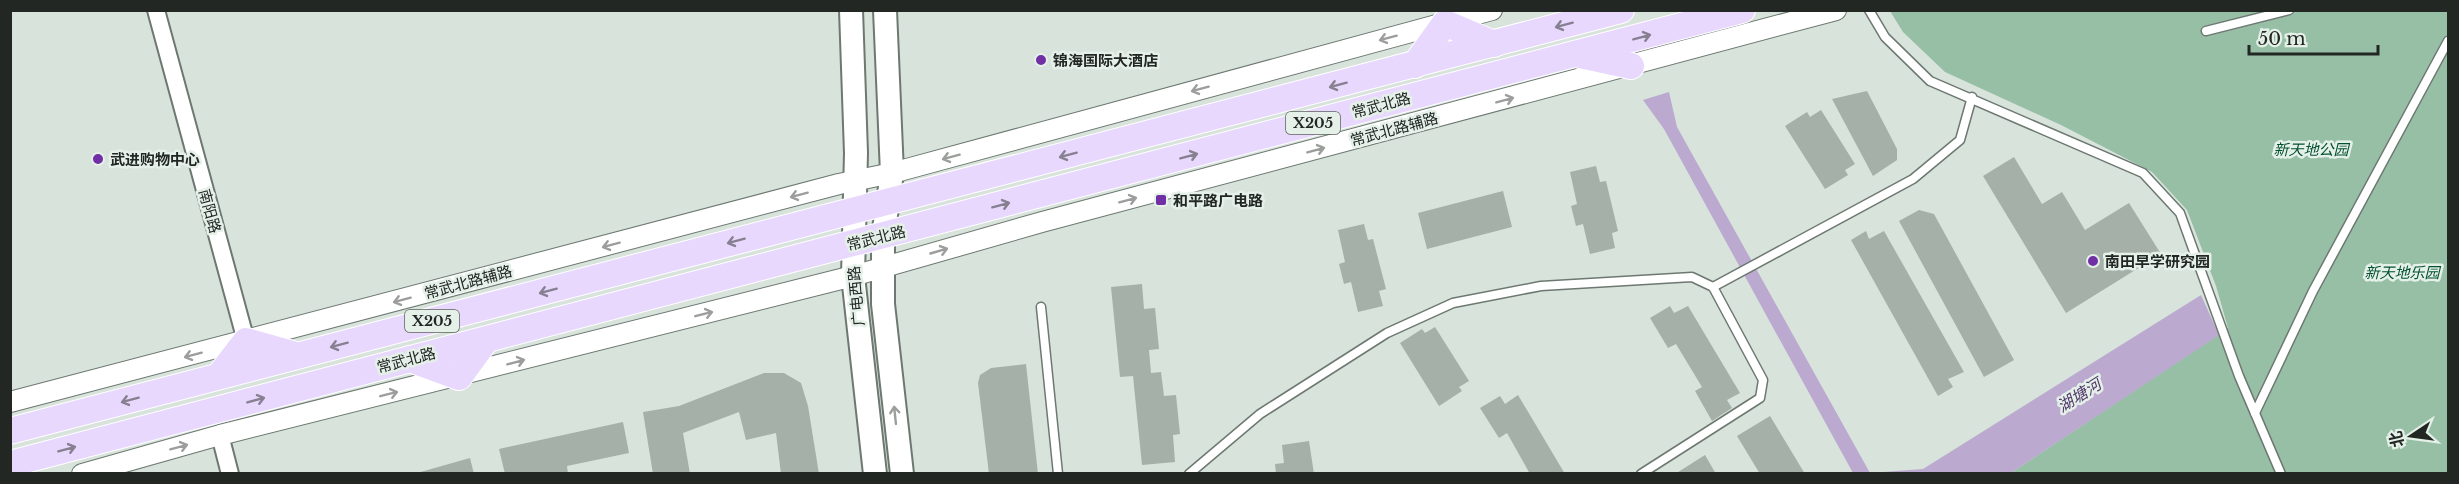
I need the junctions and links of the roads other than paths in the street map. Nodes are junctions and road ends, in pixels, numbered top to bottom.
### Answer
1 (156, 10) edge
2 (851, 10) edge
3 (885, 10) edge
4 (1492, 10) edge
5 (1621, 10) edge
6 (1742, 10) edge
7 (1836, 10) edge
8 (1869, 10) edge
9 (2289, 10) edge
10 (2275, 12) edge
11 (1444, 23) junction
12 (2206, 31) dead end
13 (2448, 41) edge
14 (1494, 44) junction
15 (1577, 54) junction
16 (1415, 64) junction
17 (1631, 66) junction
18 (1972, 97) junction
19 (892, 173) junction
20 (856, 181) junction
21 (886, 203) junction
22 (854, 211) junction
23 (883, 236) junction
24 (853, 244) junction
25 (883, 267) junction
26 (853, 276) junction
27 (1713, 287) junction
28 (1041, 306) dead end
29 (486, 340) junction
30 (246, 341) junction
31 (299, 356) junction
32 (410, 359) junction
33 (219, 376) junction
34 (459, 377) junction
35 (10, 402) edge
36 (2255, 413) junction
37 (10, 430) edge
38 (220, 435) junction
39 (10, 464) edge
40 (82, 474) edge
41 (230, 474) edge
42 (875, 474) edge
43 (902, 474) edge
44 (1058, 474) edge
45 (1189, 474) edge
46 (1641, 474) edge
47 (2281, 474) edge

1 - 30 street, 南阳路
2 - 20 main road, 广电西路
3 - 19 main road
4 - 11 street
5 -> 14 main road, 常武北路 / X205
15 -> 6 main road, 常武北路 / X205
7 - 17 street, 常武北路辅路
8 - 18 lane
9 - 10 lane
10 - 12 lane
11 - 14 main road
11 - 16 main road
11 -> 19 street
13 - 36 lane
14 - 16 main road, 常武北路 / X205
15 - 17 main road
23 -> 15 main road, 常武北路 / X205
16 -> 21 main road, 常武北路 / X205
25 -> 17 street, 常武北路辅路
18 - 27 lane
18 - 36 lane
19 - 20 street, 常武北路辅路
19 - 21 main road, 广电西路
20 - 22 main road, 广电西路
20 -> 30 street, 常武北路辅路
21 - 22 main road, 常武北路 / X205
21 - 23 main road, 广电西路
22 - 24 main road, 广电西路
22 -> 31 main road, 常武北路 / X205
23 - 24 main road, 常武北路 / X205
23 - 25 main road, 广电西路
24 - 26 main road, 广电西路
24 - 29 main road, 常武北路 / X205
25 - 26 street, 常武北路辅路
43 -> 25 main road, 广电西路
34 -> 26 street
26 - 42 main road, 广电西路
27 - 45 lane
27 - 46 lane
28 - 44 lane
29 - 32 main road, 常武北路 / X205
29 - 34 main road
30 - 31 main road
30 - 33 main road
30 -> 35 street, 常武北路辅路
31 - 33 main road, 常武北路 / X205
32 - 34 main road
39 -> 32 main road, 常武北路 / X205
33 -> 37 main road, 常武北路 / X205
38 -> 34 street
36 - 47 lane
40 -> 38 street
38 - 41 street

